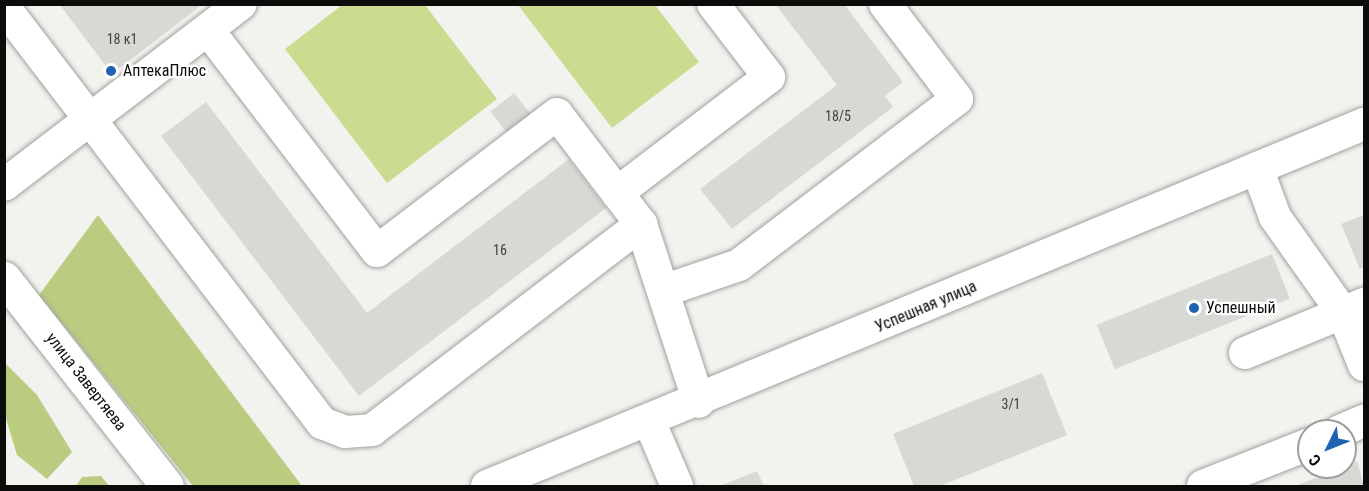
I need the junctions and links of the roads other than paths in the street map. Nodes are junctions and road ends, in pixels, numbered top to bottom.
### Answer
1 (241, 4) edge
2 (713, 4) edge
3 (885, 4) edge
4 (4, 7) edge
5 (208, 30) junction
6 (90, 120) junction
7 (1365, 124) edge
8 (1257, 168) junction
9 (4, 185) edge
10 (617, 193) junction
11 (641, 224) junction
12 (5, 280) edge
13 (663, 291) junction
14 (1354, 309) edge
15 (1245, 353) dead end
16 (1365, 365) edge
17 (699, 402) junction
18 (650, 423) junction
19 (1297, 449) edge
20 (167, 486) edge
21 (487, 486) edge
22 (677, 486) edge
23 (1203, 486) edge

1 - 5 street
2 - 10 street
3 - 13 street
4 - 6 street
5 - 6 street
5 - 10 street
6 - 9 street
6 - 11 street
7 - 8 street, Успешная улица
8 - 14 street
8 - 17 street, Успешная улица
10 - 11 street
11 - 13 street
12 - 20 main road, улица Завертяева
13 - 17 street
14 - 15 street
14 - 16 street
17 - 18 street, Успешная улица
18 - 21 street, Успешная улица
18 - 22 street
19 - 23 street

